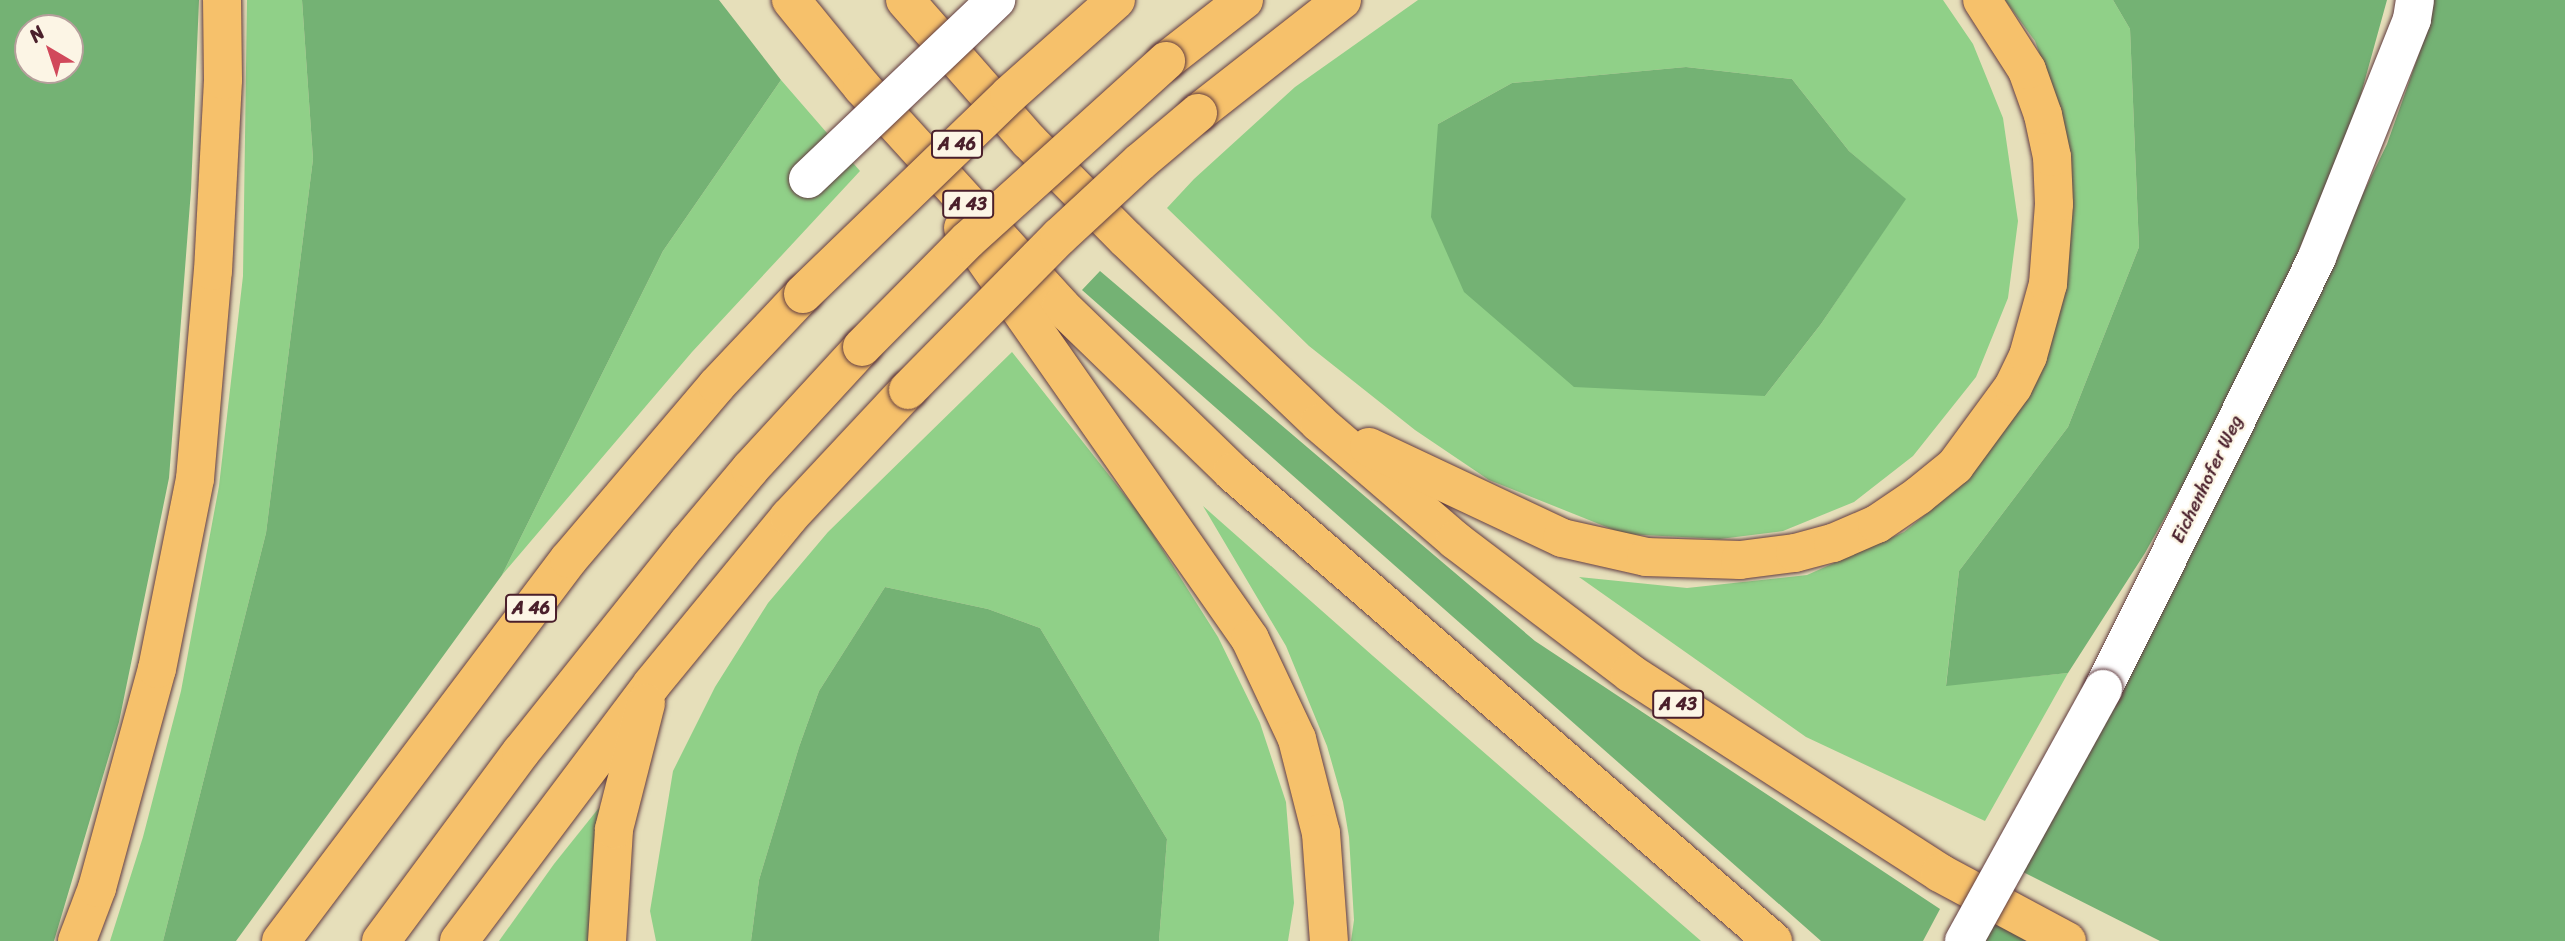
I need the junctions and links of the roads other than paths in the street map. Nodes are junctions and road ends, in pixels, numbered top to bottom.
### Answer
1 (222, 0) edge
2 (791, 0) edge
3 (905, 0) edge
4 (996, 0) edge
5 (1116, 0) edge
6 (1244, 0) edge
7 (1342, 0) edge
8 (1982, 0) edge
9 (2415, 0) edge
10 (875, 102) junction
11 (808, 178) dead end
12 (1319, 423) junction
13 (652, 684) junction
14 (76, 941) edge
15 (281, 941) edge
16 (381, 941) edge
17 (459, 941) edge
18 (607, 941) edge
19 (1329, 941) edge
20 (1773, 941) edge
21 (1964, 941) edge
22 (2067, 941) edge

1 - 14 highway
2 - 10 highway, A 43
3 - 12 highway, A 43
4 - 11 street, bridge
5 - 15 highway, A 46, bridge
6 - 16 highway, bridge
7 - 13 highway, bridge
8 - 12 highway
9 - 21 street, Eichenhofer Weg, bridge
10 - 19 highway
10 - 20 highway, A 43
12 - 22 highway, A 43
13 - 17 highway
13 - 18 highway

